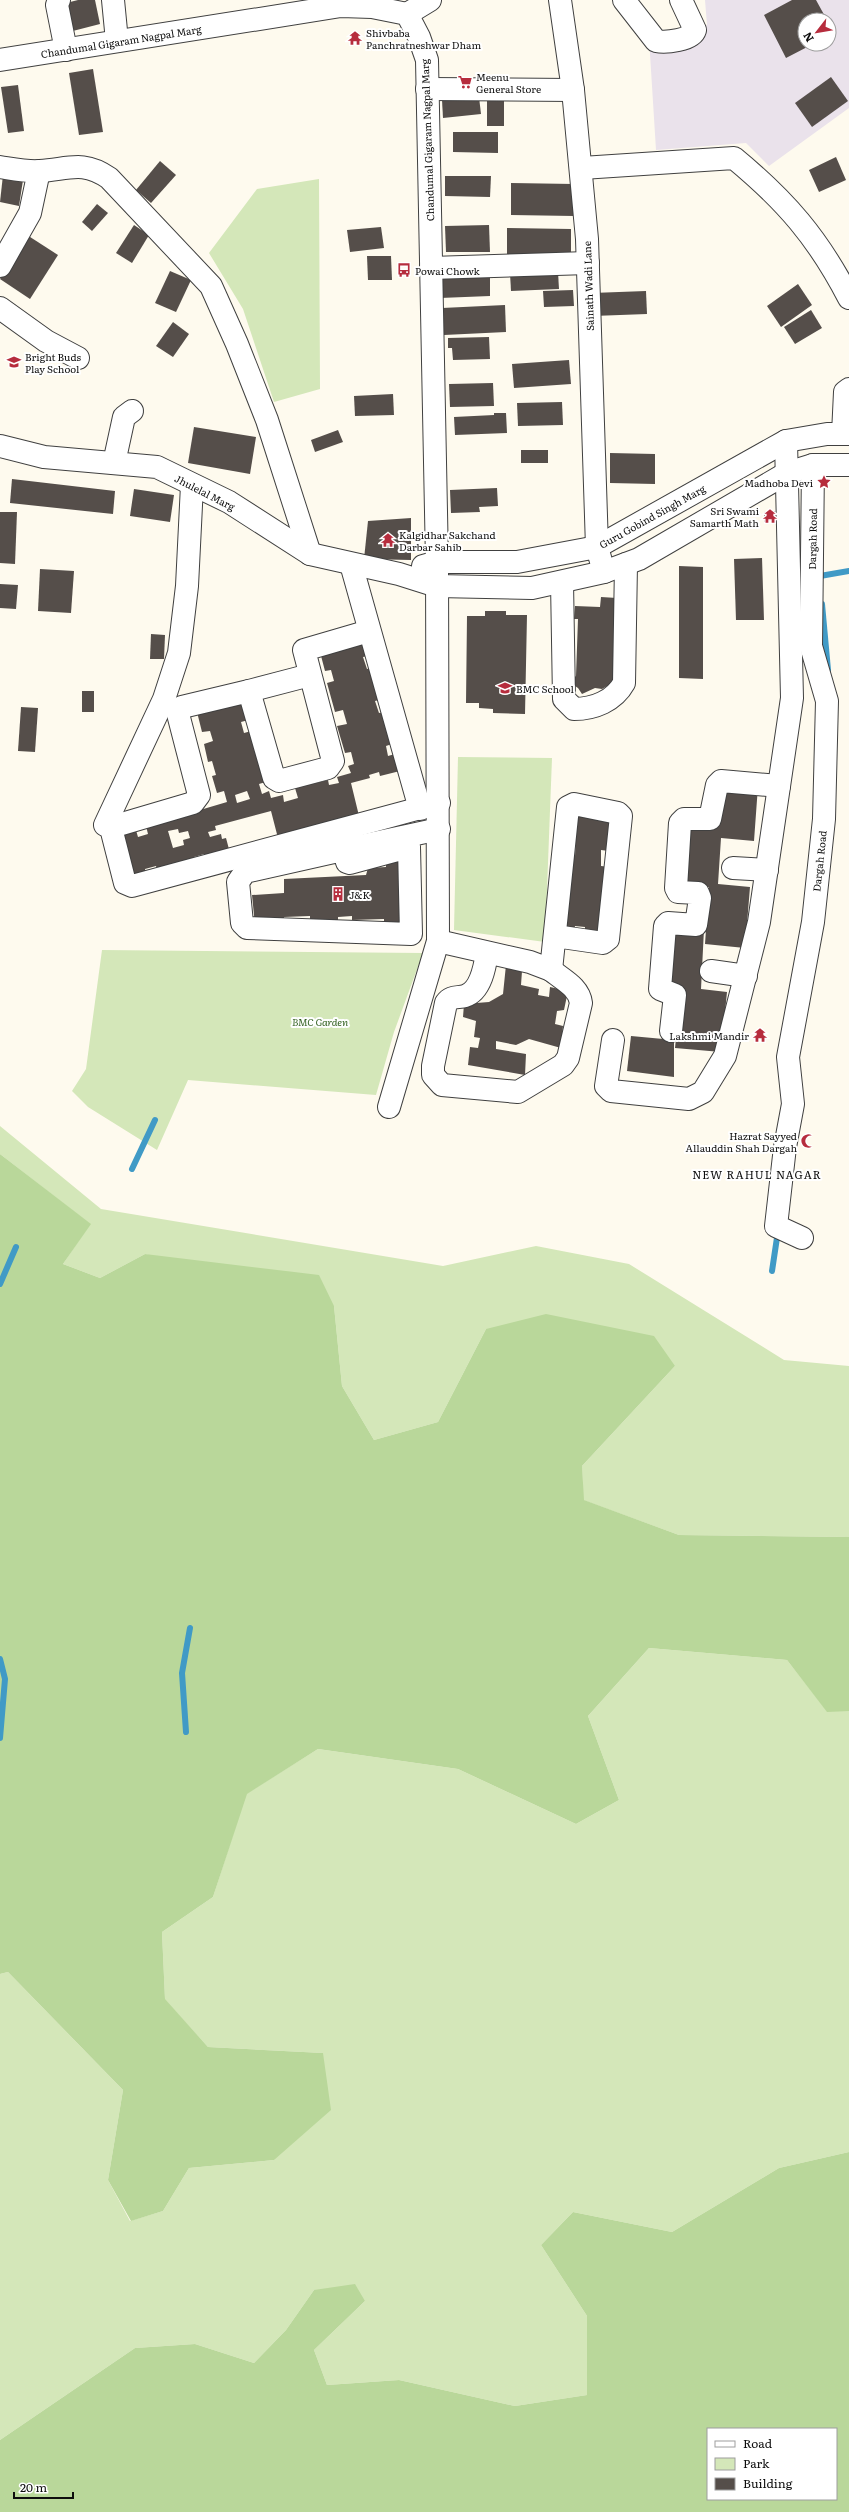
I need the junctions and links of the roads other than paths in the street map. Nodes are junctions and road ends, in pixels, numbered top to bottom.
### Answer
1 (59, 0) edge
2 (113, 0) edge
3 (430, 0) edge
4 (560, 0) edge
5 (624, 0) edge
6 (681, 0) edge
7 (407, 14) junction
8 (93, 31) dead end
9 (117, 41) junction
10 (64, 43) junction
11 (0, 60) edge
12 (427, 89) junction
13 (573, 90) junction
14 (0, 167) edge
15 (582, 168) junction
16 (39, 171) junction
17 (588, 263) junction
18 (0, 266) edge
19 (431, 268) junction
20 (849, 298) edge
21 (0, 308) edge
22 (78, 358) dead end
23 (849, 389) edge
24 (132, 411) dead end
25 (846, 434) edge
26 (786, 441) junction
27 (0, 446) edge
28 (114, 463) junction
29 (813, 465) junction
30 (849, 465) edge
31 (787, 473) junction
32 (192, 485) junction
33 (597, 547) junction
34 (310, 554) junction
35 (437, 562) junction
36 (351, 564) junction
37 (626, 564) junction
38 (604, 572) junction
39 (399, 574) junction
40 (562, 582) junction
41 (437, 586) junction
42 (369, 630) junction
43 (310, 675) junction
44 (249, 691) junction
45 (779, 786) junction
46 (430, 806) junction
47 (105, 825) dead end
48 (439, 829) junction
49 (344, 850) junction
50 (318, 868) dead end
51 (733, 868) dead end
52 (767, 870) junction
53 (238, 887) junction
54 (555, 936) junction
55 (438, 941) junction
56 (487, 953) junction
57 (551, 970) junction
58 (711, 971) dead end
59 (746, 976) junction
60 (672, 1031) dead end
61 (613, 1040) dead end
62 (388, 1107) dead end
63 (802, 1238) dead end

1 - 10 street
2 - 9 street
3 - 7 street
4 - 13 street, Sainath Wadi Lane
5 - 6 street
7 - 9 street, Chandumal Gigaram Nagpal Marg
7 - 12 street, Chandumal Gigaram Nagpal Marg
8 - 10 street
9 - 10 street, Chandumal Gigaram Nagpal Marg
10 - 11 street, Chandumal Gigaram Nagpal Marg
12 - 13 street
12 - 19 street, Chandumal Gigaram Nagpal Marg
13 - 15 street, Sainath Wadi Lane
14 - 16 street
15 - 17 street, Sainath Wadi Lane
15 - 20 street
16 - 18 street
16 - 34 street
17 - 19 street
17 - 33 street, Sainath Wadi Lane
19 - 35 street, Chandumal Gigaram Nagpal Marg
21 - 22 street
23 - 25 street
24 - 28 street
25 - 26 street, Guru Gobind Singh Marg
26 - 31 street
26 - 33 street, Guru Gobind Singh Marg
27 - 28 street, Jhulelal Marg
28 - 32 street, Jhulelal Marg
29 - 30 street
29 - 31 street
29 - 63 street, Dargah Road
31 - 37 street
31 - 45 street
32 - 34 street, Jhulelal Marg
32 - 47 street
33 - 35 street, Guru Gobind Singh Marg
33 - 38 street, Sainath Wadi Lane
34 - 36 street, Jhulelal Marg
35 - 39 street, Guru Gobind Singh Marg
35 - 41 street, Chandumal Gigaram Nagpal Marg
36 - 39 street, Jhulelal Marg
36 - 42 street
37 - 38 street
37 - 40 street
38 - 40 street
39 - 41 street
40 - 41 street
41 - 46 street, Chandumal Gigaram Nagpal Marg
42 - 43 street
42 - 46 street
43 - 44 street
43 - 44 street
44 - 46 street
45 - 52 street
45 - 60 street
46 - 48 street, Chandumal Gigaram Nagpal Marg
48 - 49 street
48 - 55 street, Chandumal Gigaram Nagpal Marg
49 - 53 street
49 - 53 street
50 - 53 street
51 - 52 street
52 - 59 street
54 - 54 street
54 - 57 street
55 - 56 street
55 - 62 street, Chandumal Gigaram Nagpal Marg
56 - 57 street
56 - 57 street
58 - 59 street
59 - 61 street

